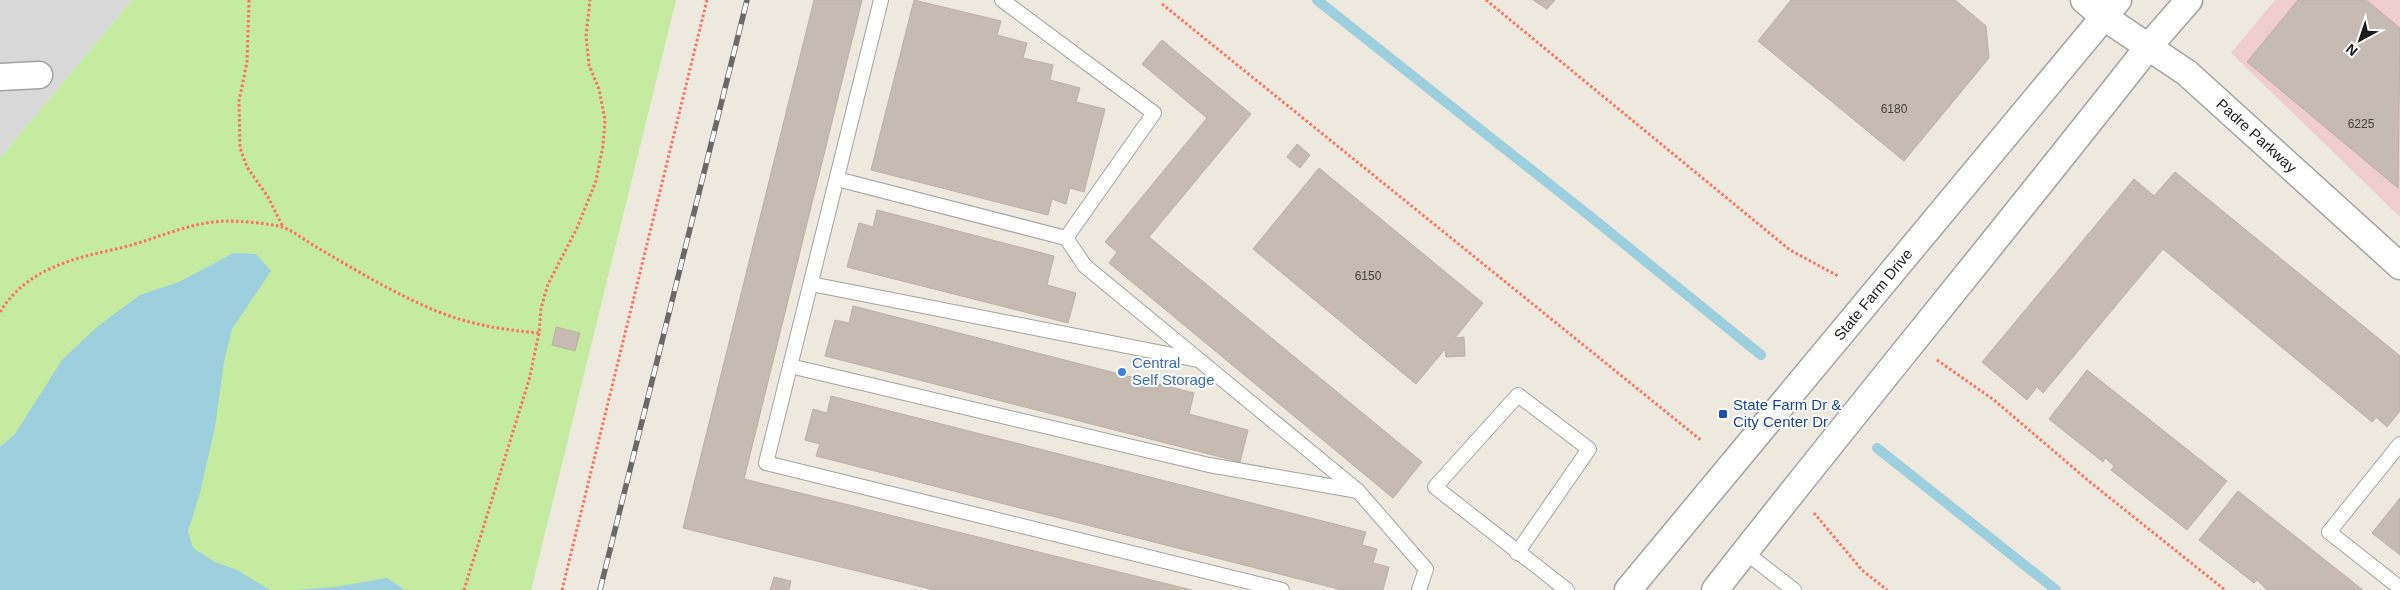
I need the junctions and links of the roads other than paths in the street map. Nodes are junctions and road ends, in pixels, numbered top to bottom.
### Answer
1 (882, 0) edge
2 (1002, 0) edge
3 (2084, 0) edge
4 (2189, 0) edge
5 (2111, 8) edge
6 (2149, 46) junction
7 (39, 75) dead end
8 (0, 77) edge
9 (837, 179) junction
10 (1066, 238) junction
11 (2400, 266) edge
12 (811, 284) junction
13 (1200, 360) junction
14 (790, 366) junction
15 (2400, 444) edge
16 (1358, 491) junction
17 (1745, 552) junction
18 (1516, 553) junction
19 (2400, 588) edge
20 (1282, 590) edge
21 (1419, 590) edge
22 (1566, 590) edge
23 (1628, 590) edge
24 (1716, 590) edge
25 (1794, 590) edge

1 - 9 lane
2 - 10 lane
3 - 5 street, Padre Parkway
4 - 6 street
5 - 6 street, Padre Parkway
5 - 23 street, State Farm Drive
6 - 11 street, Padre Parkway
6 - 17 street
7 - 8 street
9 - 10 lane
9 - 12 lane
10 - 13 lane
12 - 13 lane
12 - 14 lane
13 - 16 lane
14 - 16 lane
14 - 20 lane
15 - 19 lane
16 - 21 lane
17 - 24 street
17 - 25 lane
18 - 18 lane
18 - 22 lane

